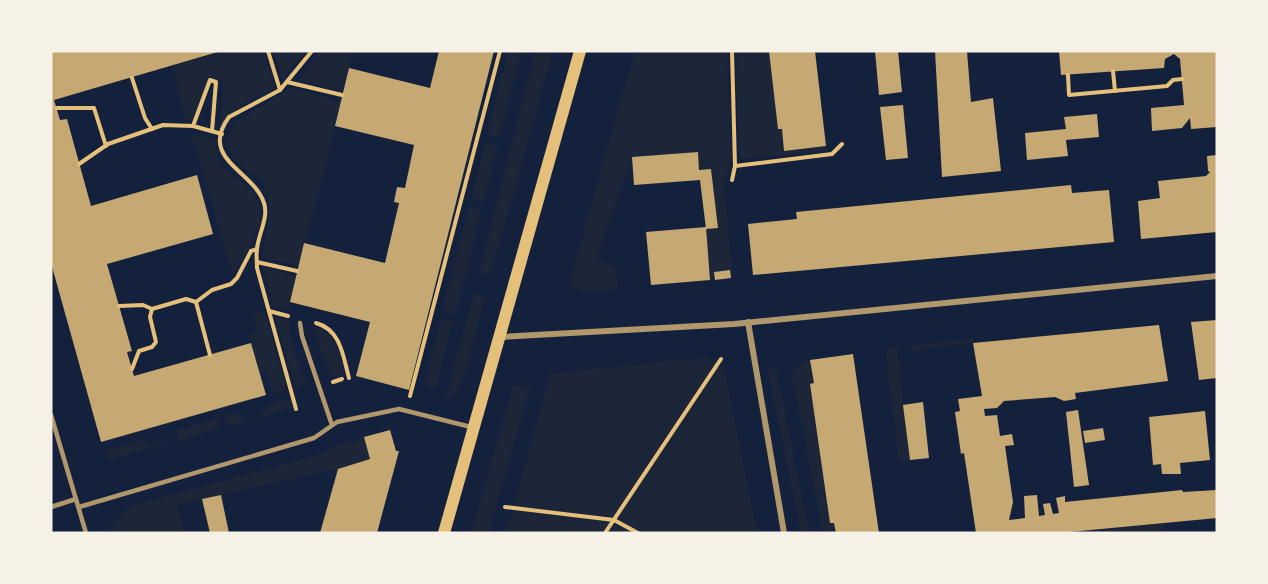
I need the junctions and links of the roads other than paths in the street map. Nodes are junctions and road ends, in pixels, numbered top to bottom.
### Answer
1 (580, 51) edge
2 (1217, 276) edge
3 (748, 322) junction
4 (300, 323) dead end
5 (500, 337) junction
6 (51, 415) edge
7 (332, 425) junction
8 (474, 427) junction
9 (58, 437) junction
10 (51, 439) edge
11 (76, 499) junction
12 (51, 507) edge
13 (79, 507) junction
14 (86, 533) edge
15 (444, 533) edge
16 (784, 533) edge

1 - 5 main road
2 - 3 street
3 - 5 street
3 - 16 street
4 - 7 lane
5 - 8 main road
6 - 9 lane
7 - 8 lane
7 - 13 lane
8 - 15 main road
9 - 10 lane
9 - 11 lane
11 - 12 lane
11 - 13 lane
13 - 14 lane

